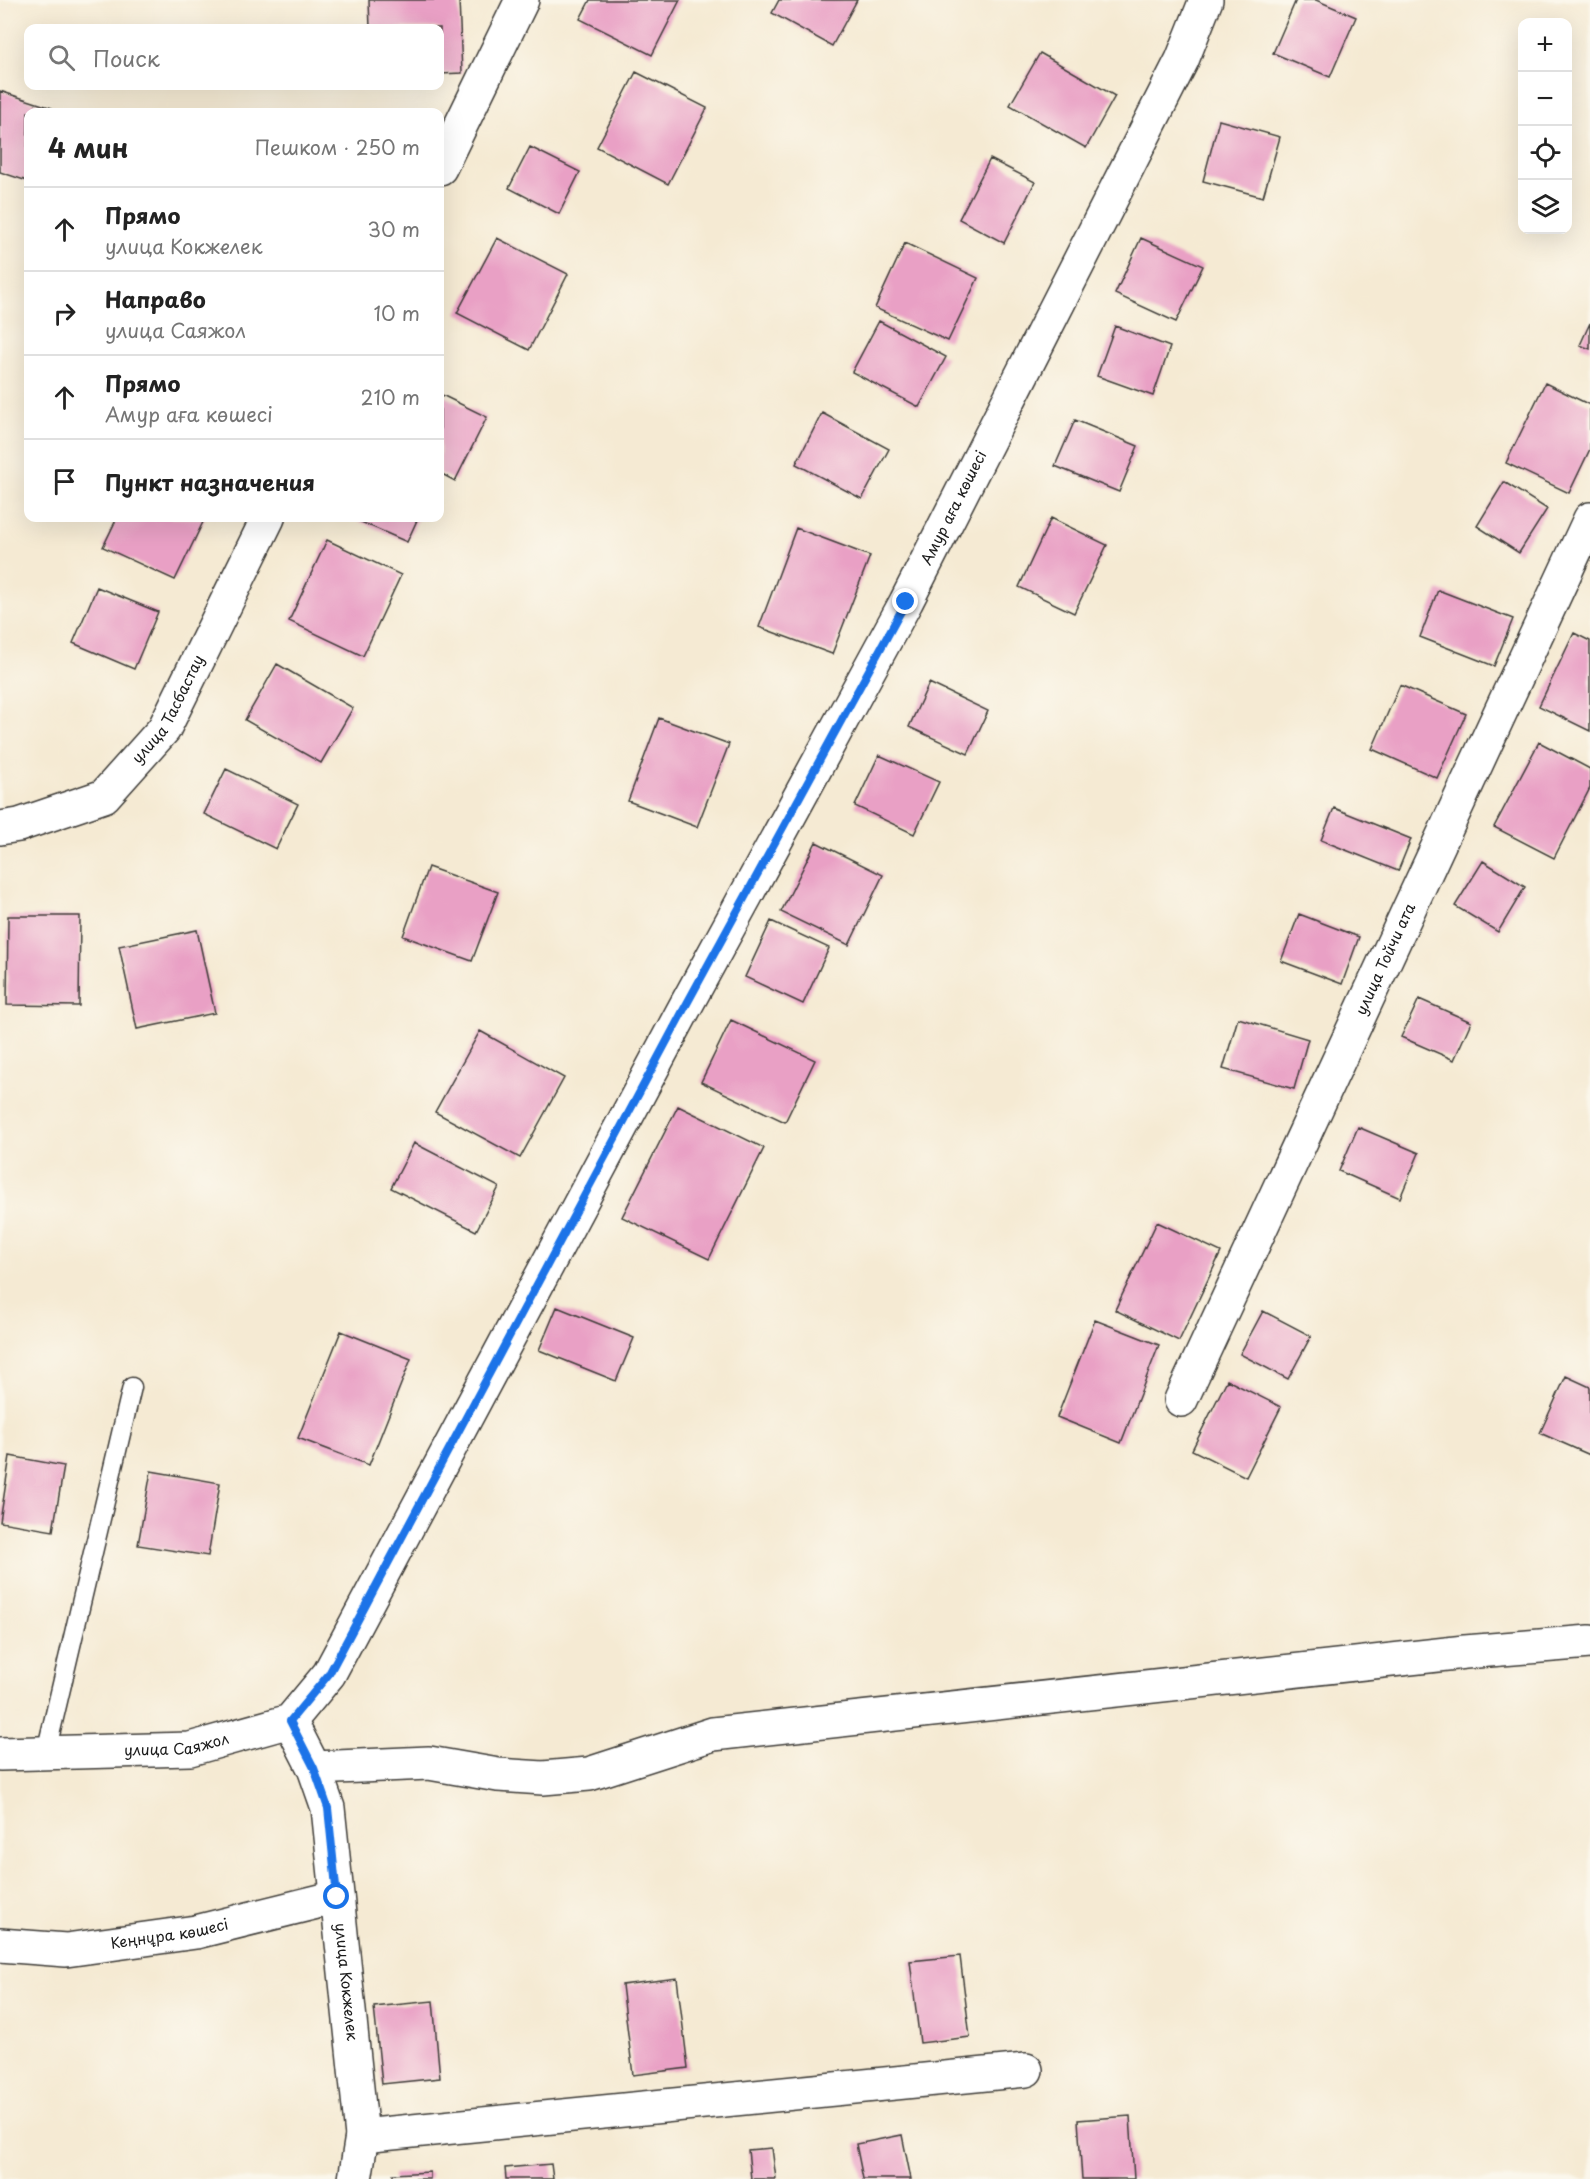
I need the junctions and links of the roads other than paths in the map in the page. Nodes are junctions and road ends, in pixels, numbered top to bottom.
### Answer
1 (522, 0) edge
2 (1206, 0) edge
3 (444, 160) edge
4 (1590, 519) edge
5 (265, 522) edge
6 (0, 828) edge
7 (132, 1387) dead end
8 (1181, 1400) dead end
9 (1590, 1642) edge
10 (290, 1721) junction
11 (46, 1752) junction
12 (0, 1754) edge
13 (314, 1768) junction
14 (337, 1897) junction
15 (0, 1945) edge
16 (1026, 2070) dead end
17 (362, 2136) junction
18 (355, 2179) edge

1 - 3 street
2 - 10 street, Амур аға көшесі
4 - 8 street, улица Тойчи ата
5 - 6 street, улица Тасбастау
7 - 11 lane
9 - 13 street
10 - 11 street, улица Саяжол
10 - 13 street, улица Кокжелек
11 - 12 street, улица Саяжол
13 - 14 street, улица Кокжелек
14 - 15 street, Кеңнұра көшесі
14 - 17 street, улица Кокжелек
16 - 17 street
17 - 18 street, улица Кокжелек

